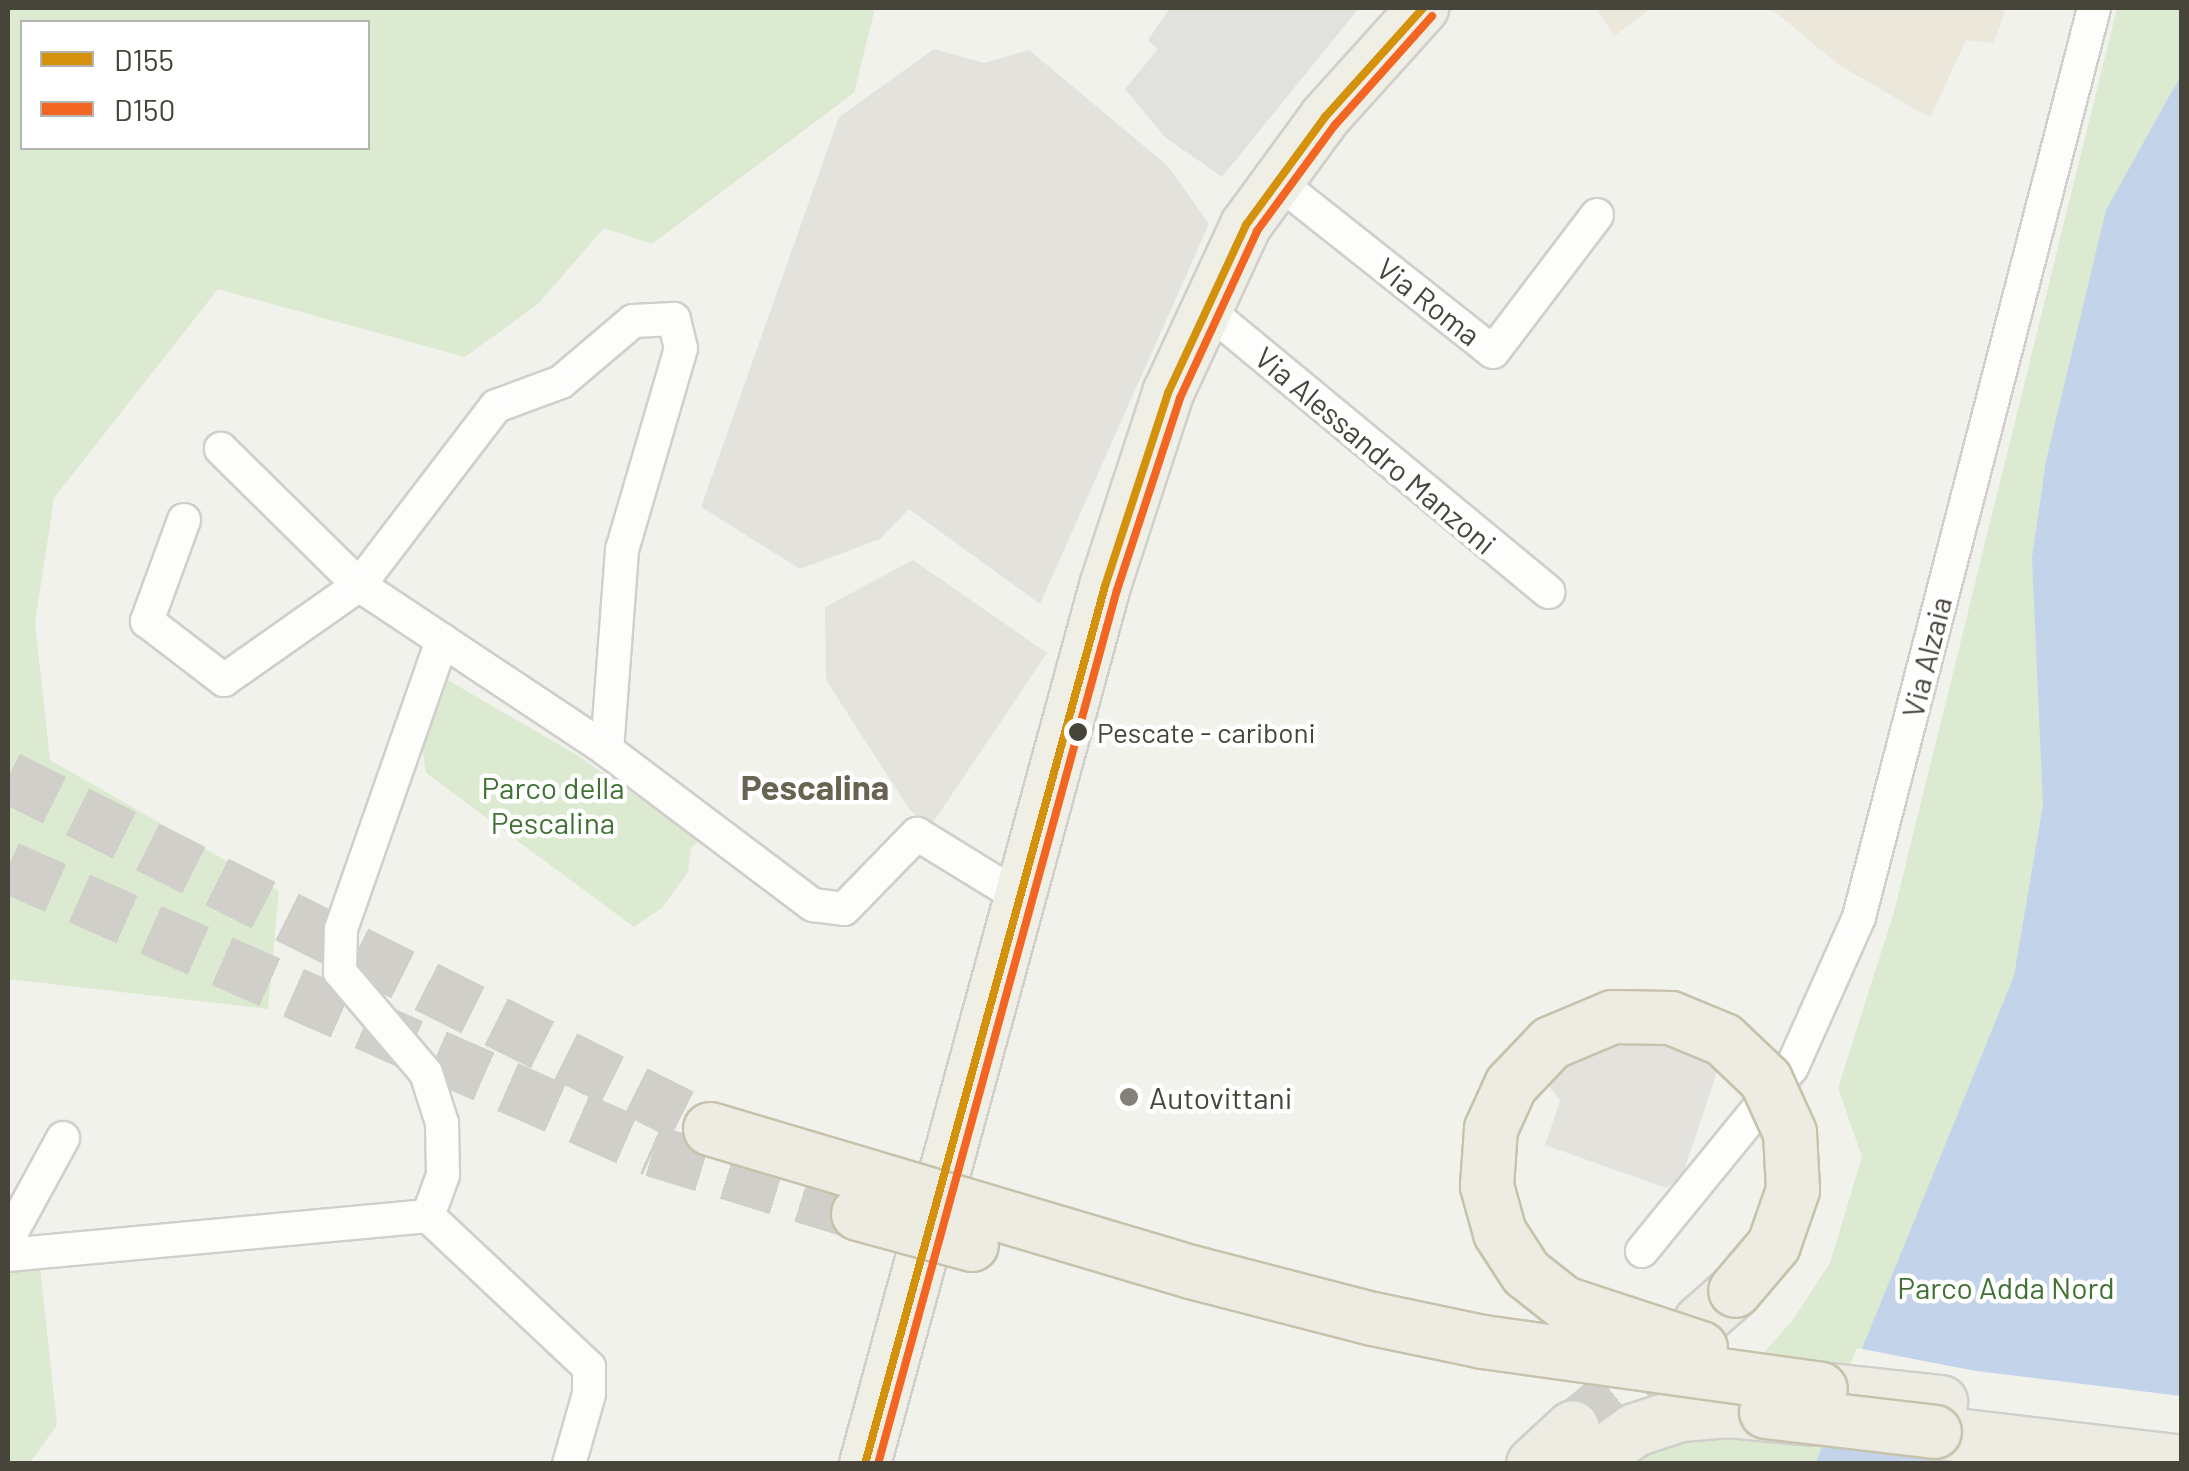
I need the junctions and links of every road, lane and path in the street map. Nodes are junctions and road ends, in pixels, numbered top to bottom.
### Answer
1 (1423, 8) edge
2 (2094, 8) edge
3 (1276, 180) junction
4 (1597, 215) dead end
5 (1204, 307) junction
6 (221, 450) dead end
7 (184, 520) dead end
8 (358, 585) junction
9 (1548, 592) dead end
10 (442, 640) junction
11 (607, 750) junction
12 (1021, 898) junction
13 (710, 1128) tunnel mouth
14 (63, 1138) dead end
15 (858, 1214) tunnel mouth
16 (428, 1216) junction
17 (8, 1238) edge
18 (1642, 1251) dead end
19 (8, 1255) edge
20 (1718, 1307) tunnel mouth
21 (1820, 1389) junction
22 (2182, 1428) edge
23 (1935, 1432) junction
24 (1580, 1445) edge
25 (2182, 1462) edge
26 (568, 1464) edge
27 (865, 1464) edge
28 (1533, 1464) edge

1 - 3 main road
2 - 18 street, Via Alzaia
3 - 4 street, Via Roma
3 - 5 main road
5 - 9 street, Via Alessandro Manzoni
5 - 12 main road
6 - 8 street
7 - 8 street
8 - 10 street
8 - 11 street
10 - 11 street
10 - 16 street
11 - 12 street
12 - 27 main road
13 - 21 highway, bridge
14 - 17 street
15 - 23 highway, bridge
16 - 19 street
16 - 26 street
20 - 21 highway, bridge
21 - 22 highway
23 - 24 highway, bridge
23 - 25 highway
24 - 28 highway

